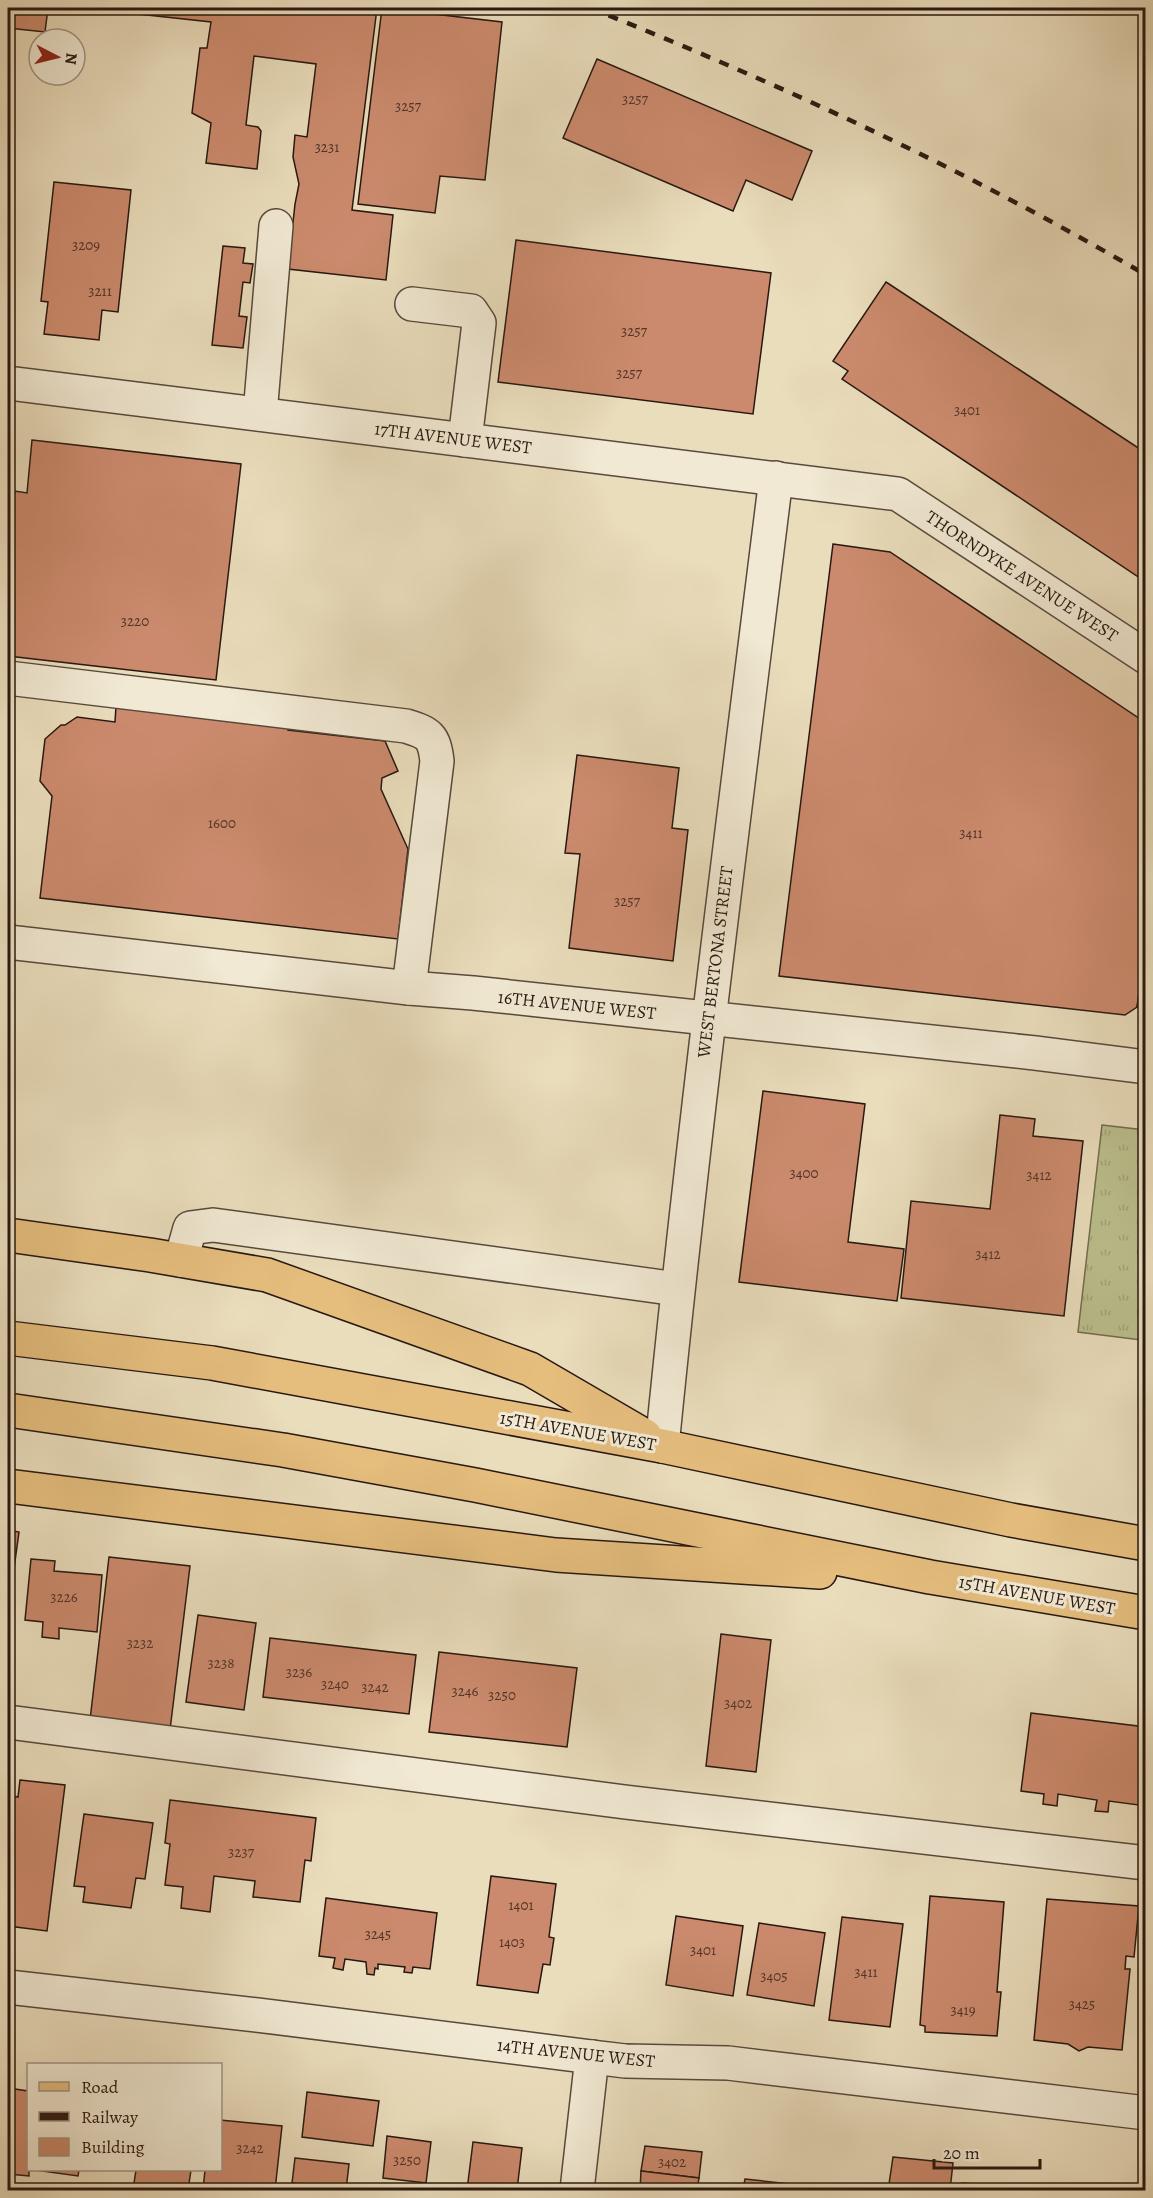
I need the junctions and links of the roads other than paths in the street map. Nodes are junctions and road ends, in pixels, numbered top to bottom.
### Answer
1 (276, 226) dead end
2 (412, 304) dead end
3 (8, 383) edge
4 (260, 414) junction
5 (465, 440) junction
6 (776, 478) junction
7 (898, 494) joint
8 (1146, 657) edge
9 (10, 678) edge
10 (8, 942) edge
11 (410, 988) junction
12 (708, 1019) junction
13 (1146, 1067) edge
14 (8, 1235) edge
15 (181, 1260) junction
16 (677, 1289) junction
17 (8, 1338) edge
18 (8, 1410) edge
19 (662, 1446) junction
20 (8, 1486) edge
21 (1146, 1544) edge
22 (930, 1576) junction
23 (1146, 1613) edge
24 (8, 1722) edge
25 (1146, 1863) edge
26 (8, 1987) edge
27 (592, 2057) junction
28 (1146, 2113) edge
29 (577, 2190) edge

1 - 4 street
2 - 5 street
3 - 4 street, 17TH AVENUE WEST
4 - 5 street, 17TH AVENUE WEST
5 - 6 street, 17TH AVENUE WEST
6 - 7 street, 17TH AVENUE WEST
6 - 12 street, WEST BERTONA STREET
7 - 8 street, THORNDYKE AVENUE WEST
9 - 11 street
10 - 11 street, 16TH AVENUE WEST
11 - 12 street, 16TH AVENUE WEST
12 - 13 street, 16TH AVENUE WEST
12 - 16 street, WEST BERTONA STREET
14 - 15 main road
15 - 16 street
15 - 19 main road
16 - 19 street, WEST BERTONA STREET
17 - 19 main road, 15TH AVENUE WEST
18 - 22 main road, 15TH AVENUE WEST
19 - 21 main road, 15TH AVENUE WEST
20 - 22 main road
22 - 23 main road, 15TH AVENUE WEST
24 - 25 street
26 - 27 street, 14TH AVENUE WEST
27 - 28 street, 14TH AVENUE WEST
27 - 29 street

